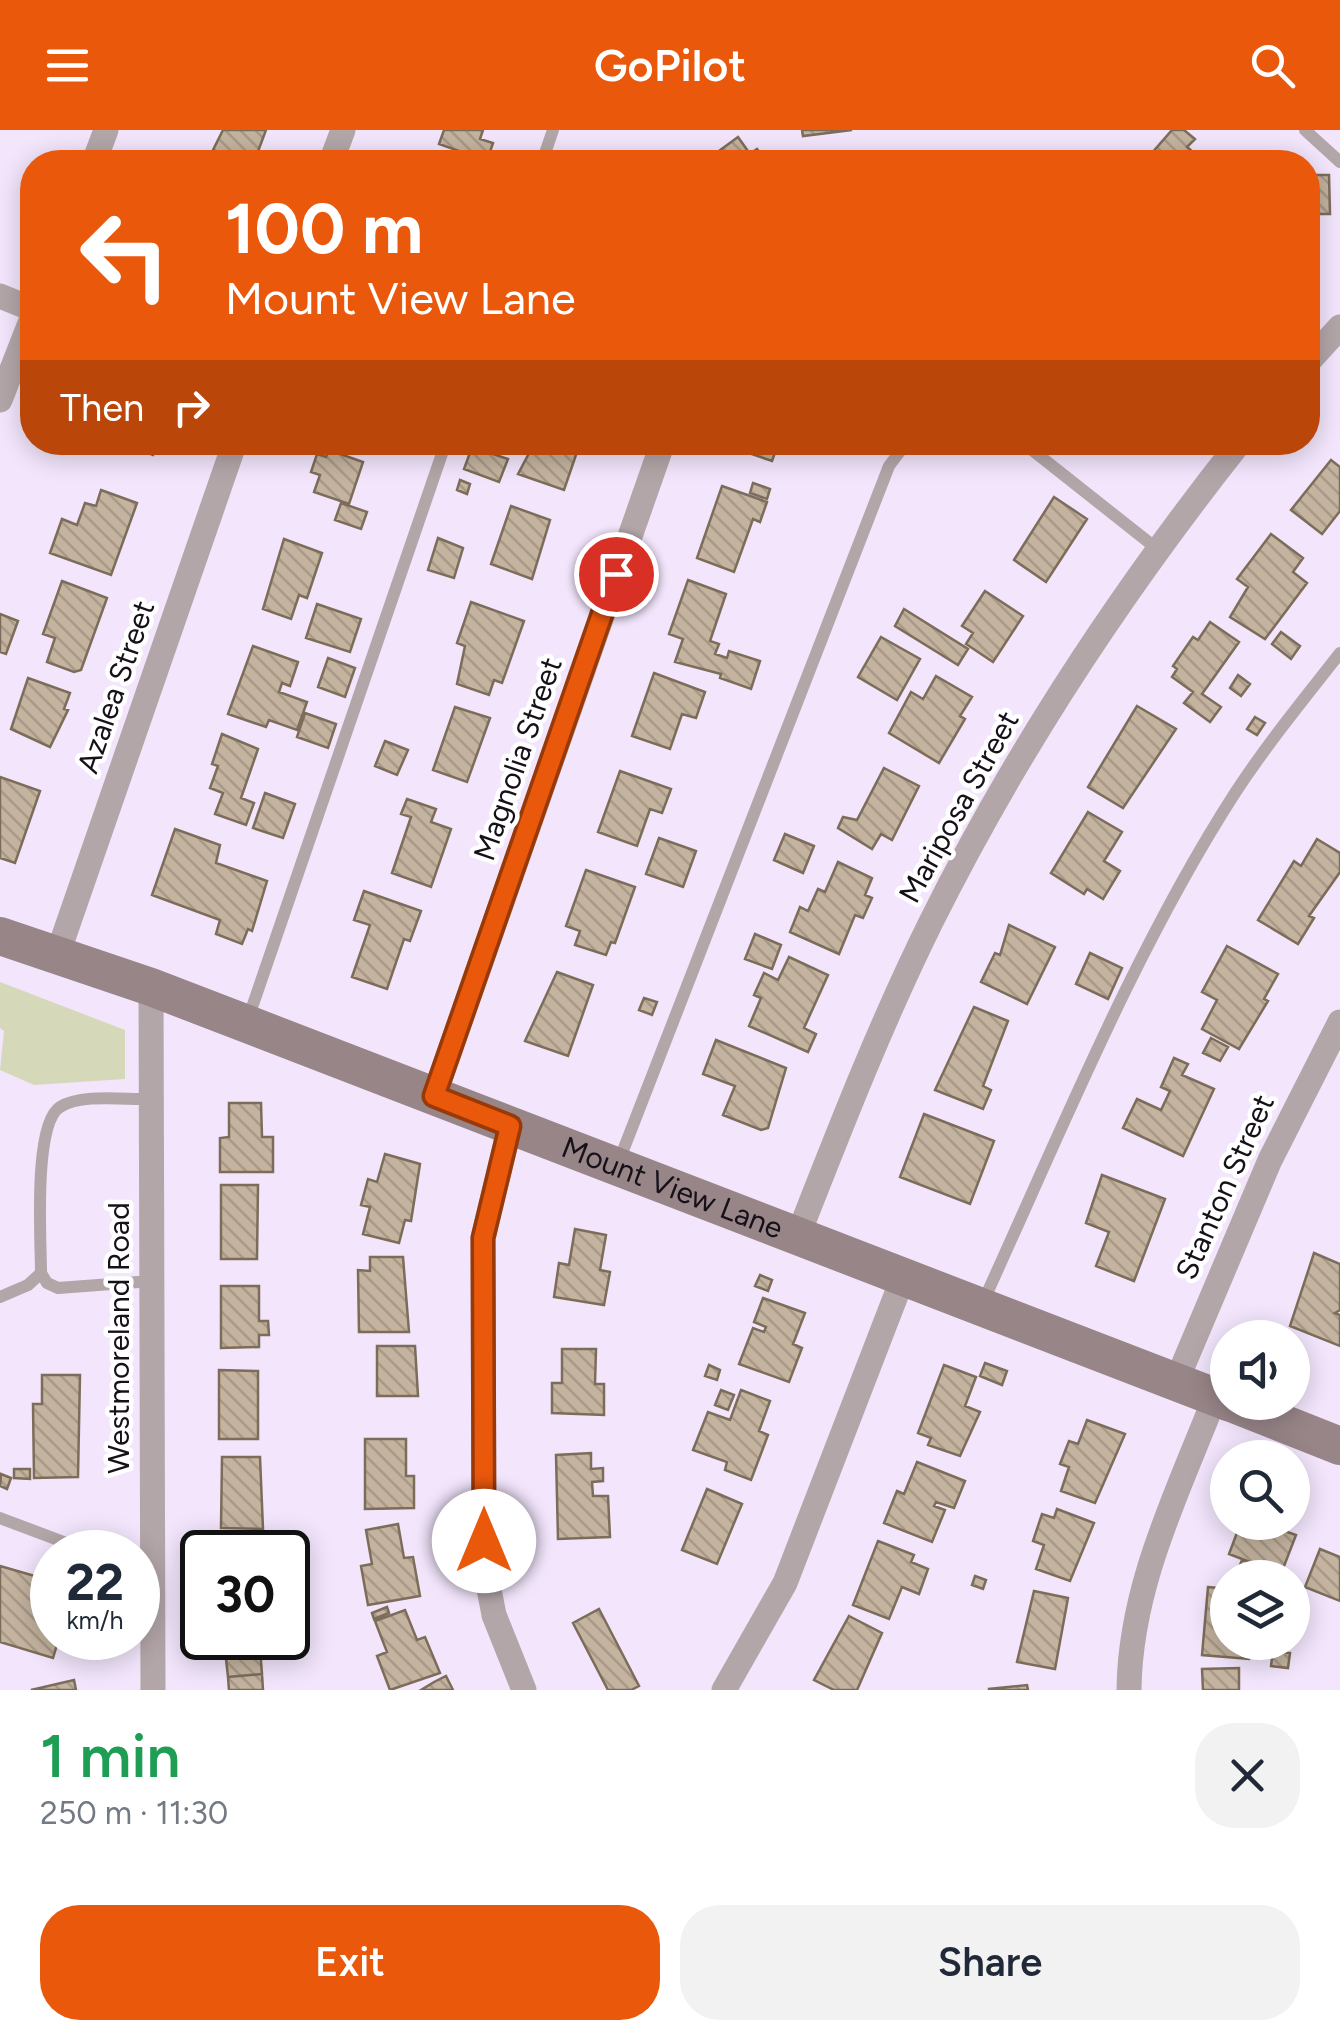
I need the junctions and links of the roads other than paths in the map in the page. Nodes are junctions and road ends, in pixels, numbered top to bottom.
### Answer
1 (1306, 130) edge
2 (1340, 162) edge
3 (1340, 327) edge
4 (20, 349) edge
5 (1320, 349) edge
6 (0, 400) edge
7 (230, 455) edge
8 (442, 455) edge
9 (658, 455) edge
10 (897, 455) edge
11 (1038, 455) edge
12 (1230, 455) edge
13 (1156, 548) junction
14 (1340, 653) edge
15 (0, 936) edge
16 (58, 953) junction
17 (152, 987) junction
18 (1340, 1022) edge
19 (247, 1023) junction
20 (434, 1096) junction
21 (152, 1098) junction
22 (510, 1126) junction
23 (616, 1168) junction
24 (797, 1238) junction
25 (41, 1273) junction
26 (902, 1280) junction
27 (152, 1281) junction
28 (0, 1297) edge
29 (980, 1309) junction
30 (1176, 1382) junction
31 (1210, 1395) edge
32 (1215, 1420) edge
33 (1274, 1420) edge
34 (1340, 1446) edge
35 (0, 1518) edge
36 (32, 1530) edge
37 (146, 1530) edge
38 (151, 1660) edge
39 (153, 1690) edge
40 (524, 1690) edge
41 (724, 1690) edge
42 (1129, 1690) edge

1 - 2 lane
3 - 5 street
4 - 6 street
7 - 16 street, Azalea Street
8 - 19 lane
9 - 20 street, Magnolia Street
10 - 23 lane
11 - 13 lane
12 - 13 street, Mariposa Street
13 - 24 street, Mariposa Street
14 - 29 lane
15 - 16 street, Mount View Lane
16 - 17 street, Mount View Lane
17 - 19 street, Mount View Lane
17 - 21 street, Westmoreland Road
18 - 30 street, Stanton Street
19 - 20 street, Mount View Lane
20 - 22 street, Mount View Lane
21 - 25 lane
21 - 27 street, Westmoreland Road
22 - 23 street, Mount View Lane
22 - 40 street
23 - 24 street, Mount View Lane
24 - 26 street, Mount View Lane
25 - 27 lane
25 - 28 lane
26 - 29 street, Mount View Lane
26 - 41 street
27 - 37 street, Westmoreland Road
29 - 30 street, Mount View Lane
30 - 31 street, Mount View Lane
32 - 42 street
33 - 34 street, Mount View Lane
35 - 36 lane
38 - 39 street, Westmoreland Road

